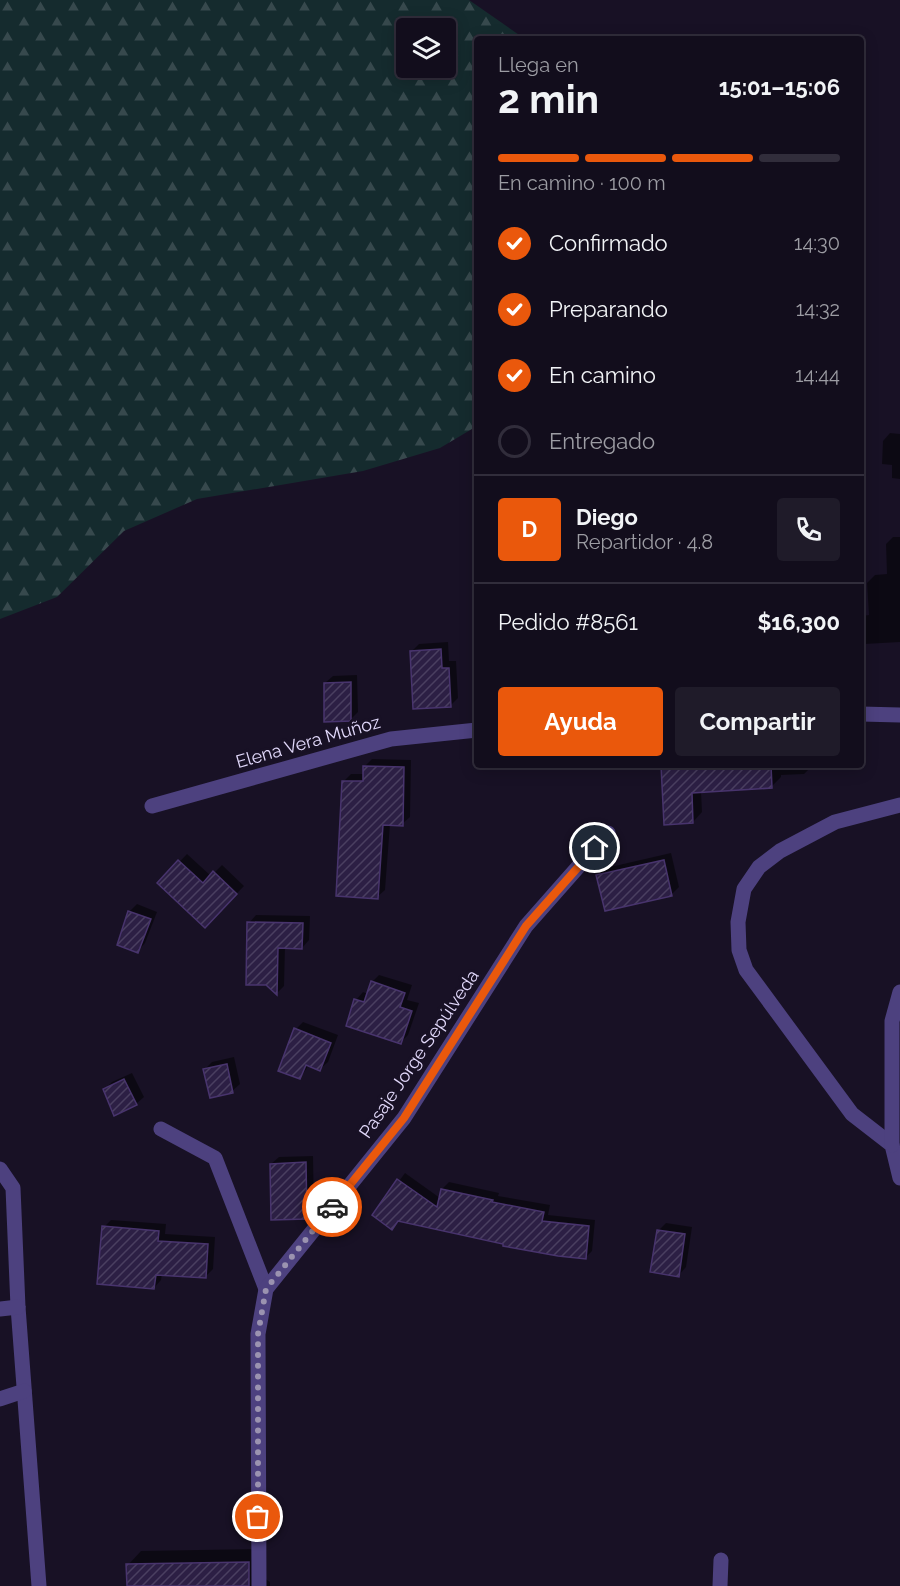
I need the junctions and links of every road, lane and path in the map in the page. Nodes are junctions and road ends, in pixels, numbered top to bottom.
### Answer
1 (864, 714) edge
2 (900, 715) edge
3 (474, 730) edge
4 (900, 805) edge
5 (152, 806) dead end
6 (608, 833) dead end
7 (900, 992) edge
8 (896, 1022) edge
9 (161, 1129) dead end
10 (892, 1146) junction
11 (0, 1169) edge
12 (900, 1178) edge
13 (266, 1289) junction
14 (18, 1307) junction
15 (0, 1309) edge
16 (24, 1391) junction
17 (0, 1399) edge
18 (721, 1560) dead end
19 (39, 1586) edge
20 (259, 1586) edge
21 (720, 1586) edge

1 - 2 street
3 - 5 street, Elena Vera Muñoz
4 - 10 street
6 - 13 street, Pasaje Jorge Sepúlveda
7 - 8 street
8 - 10 street
9 - 13 street
10 - 12 street
11 - 14 street
13 - 20 street, Pasaje Jorge Sepúlveda
14 - 15 street
14 - 16 street
16 - 17 street
16 - 19 street
18 - 21 street

